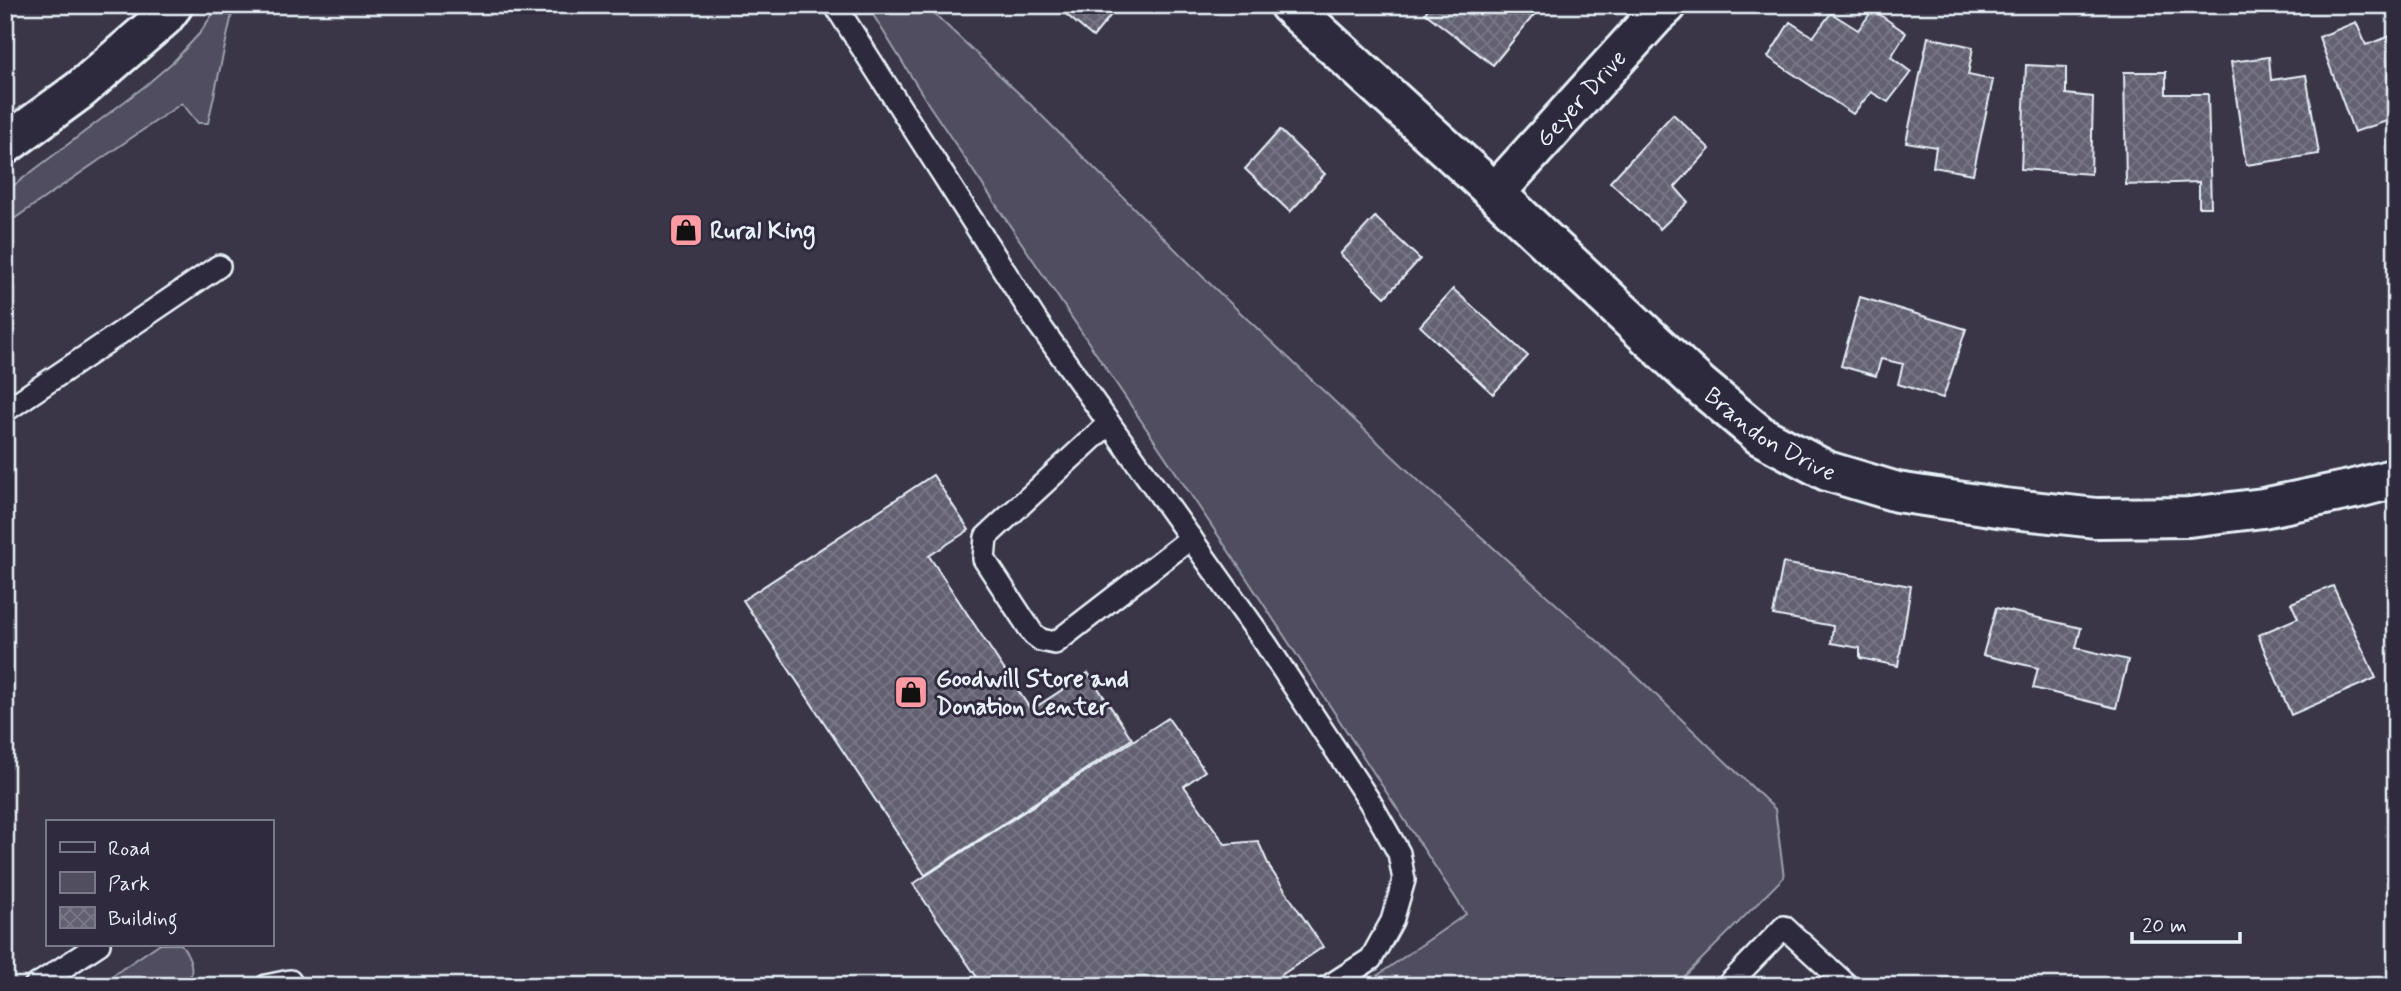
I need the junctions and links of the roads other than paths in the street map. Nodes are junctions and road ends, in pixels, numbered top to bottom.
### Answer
1 (835, 5) edge
2 (1289, 5) edge
3 (1667, 5) edge
4 (161, 10) edge
5 (5, 145) edge
6 (1495, 192) junction
7 (219, 266) dead end
8 (5, 411) edge
9 (1109, 423) junction
10 (2396, 478) edge
11 (1191, 538) junction
12 (96, 946) edge
13 (1336, 984) edge
14 (35, 986) edge
15 (265, 986) edge
16 (293, 986) edge
17 (1727, 986) edge
18 (1848, 986) edge

1 - 9 lane
2 - 6 street, Brandon Drive
3 - 6 street, Geyer Drive
4 - 5 street
6 - 10 street, Brandon Drive
7 - 8 lane
9 - 11 lane
9 - 11 lane
11 - 13 lane
12 - 14 lane
15 - 16 lane
17 - 18 lane

